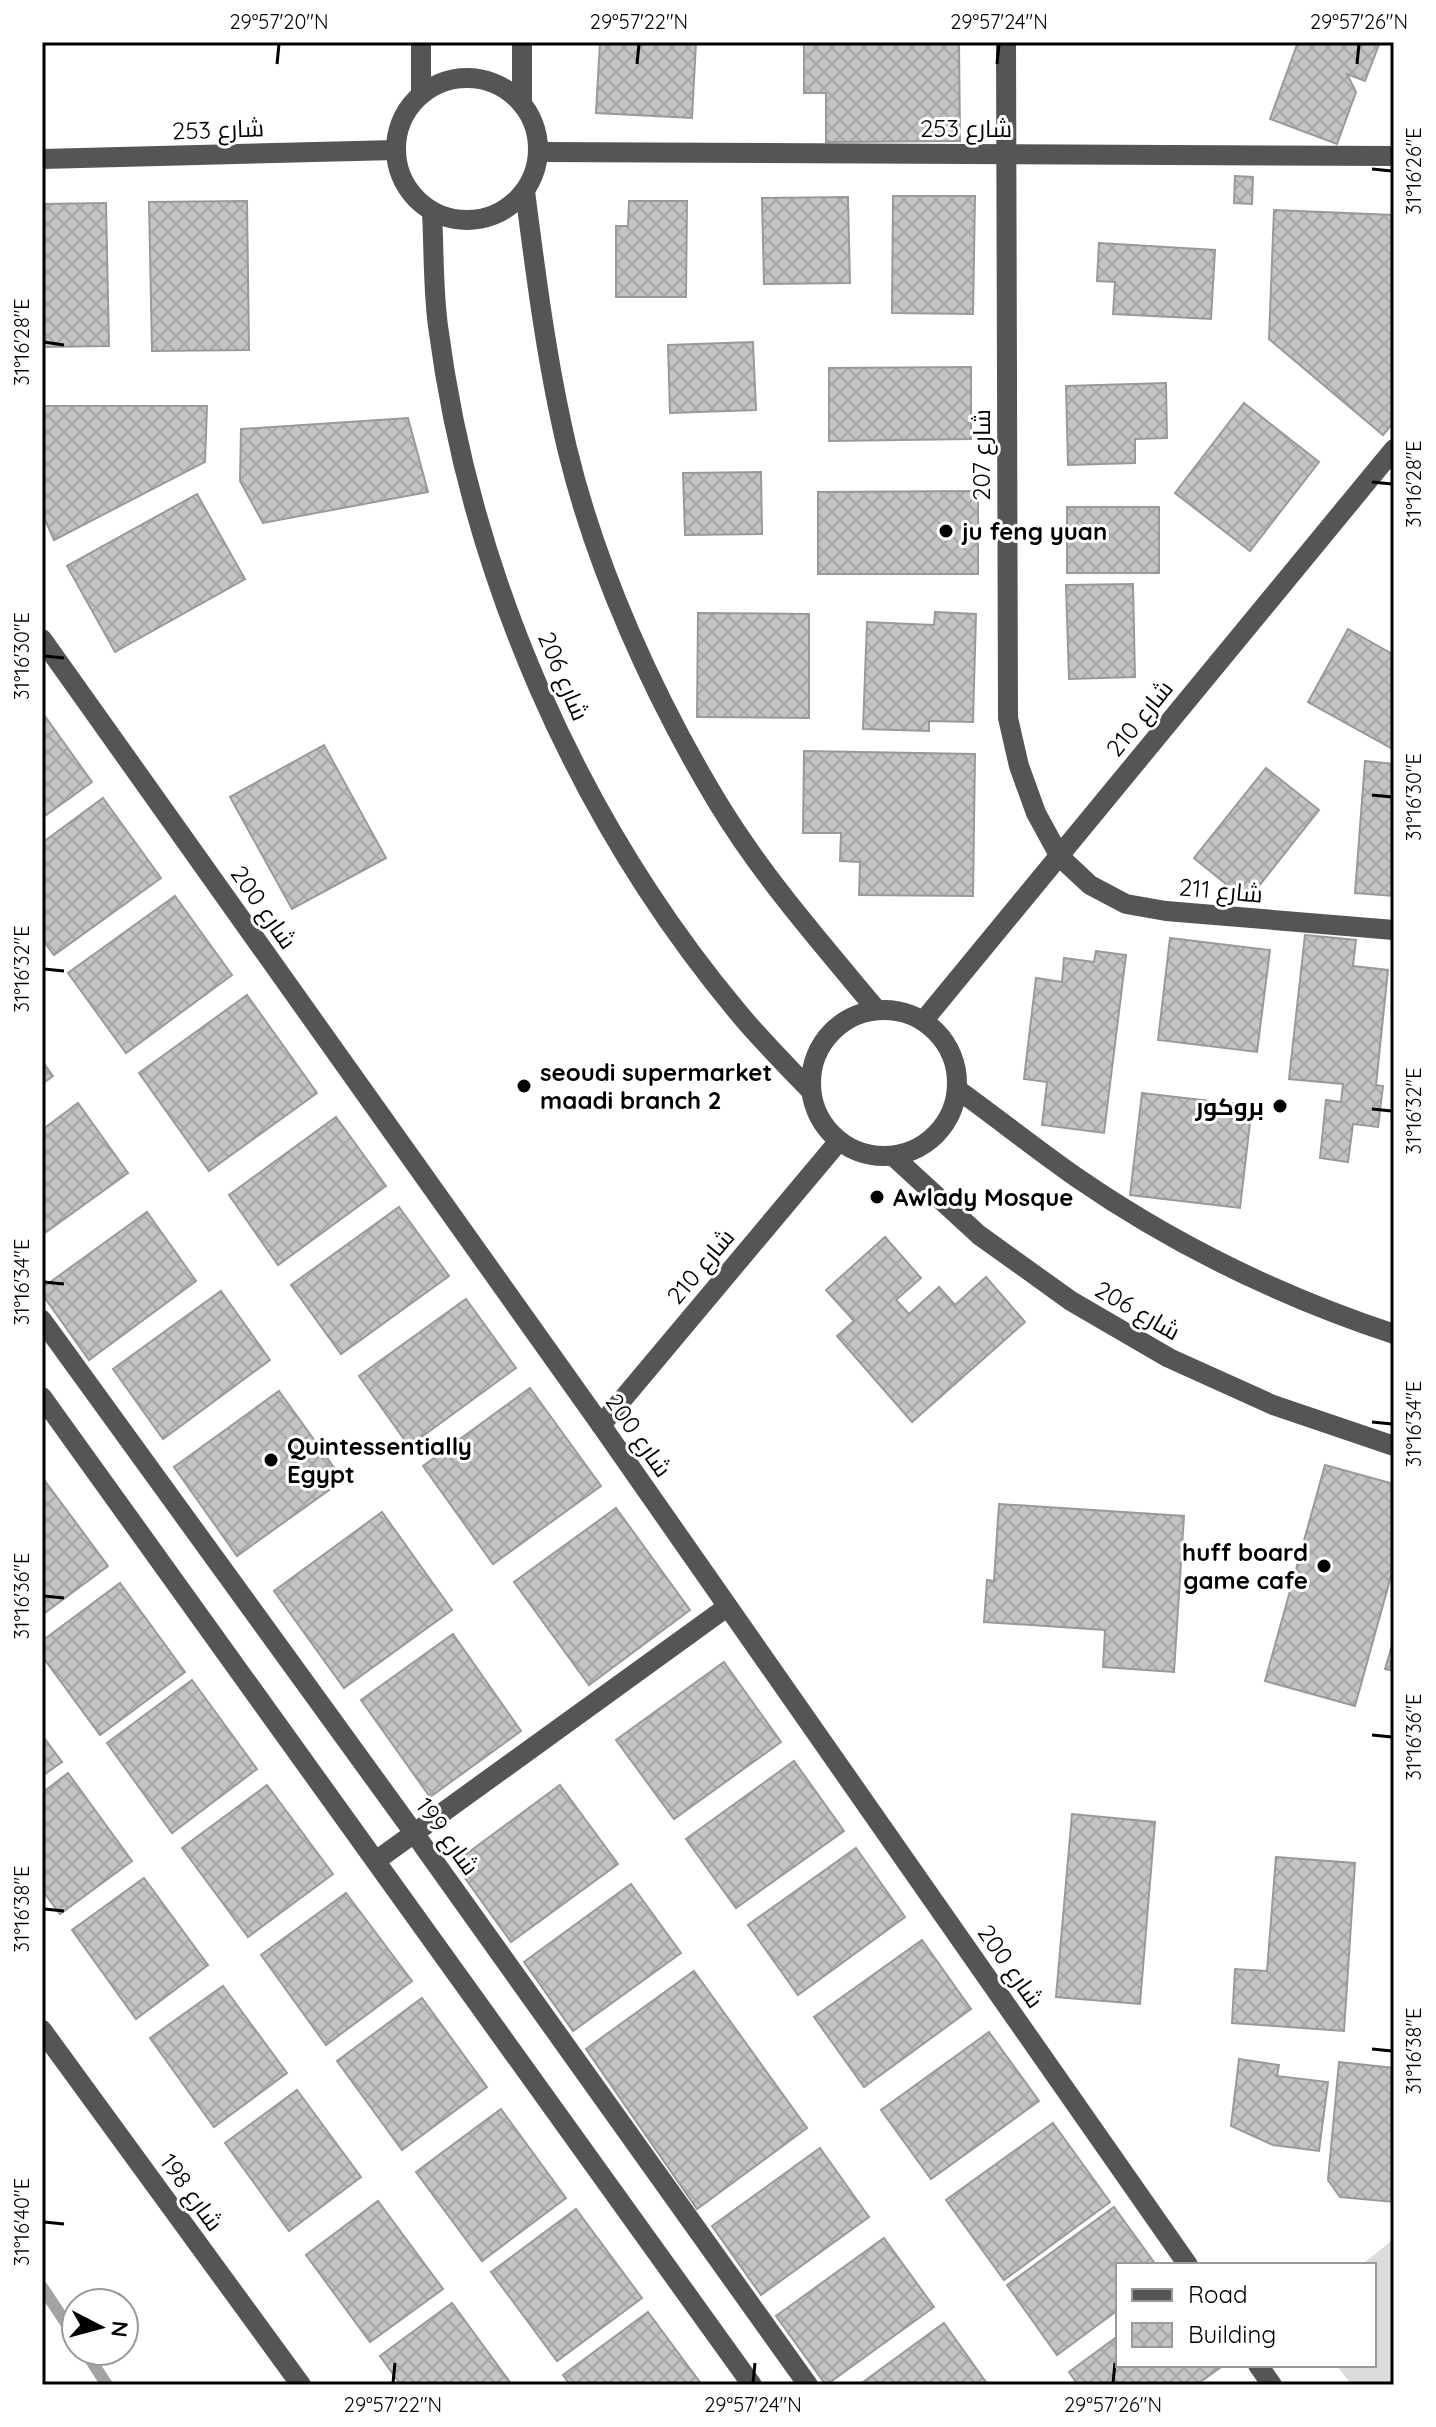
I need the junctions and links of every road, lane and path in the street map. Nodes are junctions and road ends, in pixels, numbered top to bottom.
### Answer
1 (421, 42) edge
2 (522, 42) edge
3 (1006, 42) edge
4 (421, 94) junction
5 (522, 104) junction
6 (396, 150) junction
7 (538, 152) junction
8 (1006, 154) junction
9 (1394, 156) edge
10 (42, 159) edge
11 (525, 191) junction
12 (432, 212) junction
13 (1394, 449) edge
14 (42, 639) edge
15 (1060, 857) junction
16 (1394, 930) edge
17 (876, 1009) junction
18 (924, 1020) junction
19 (957, 1089) junction
20 (811, 1091) junction
21 (839, 1141) junction
22 (893, 1156) junction
23 (42, 1320) edge
24 (1394, 1334) edge
25 (42, 1397) edge
26 (601, 1425) junction
27 (1394, 1446) edge
28 (727, 1607) junction
29 (414, 1833) junction
30 (377, 1860) junction
31 (42, 2030) edge
32 (1187, 2263) edge
33 (1259, 2367) edge
34 (301, 2385) edge
35 (752, 2385) edge
36 (808, 2385) edge
37 (1272, 2385) edge

1 - 4 street
2 - 5 street
3 - 8 street, شارع 207
4 - 5 street
4 - 6 street
5 - 7 street
6 - 10 street, شارع 253
6 - 12 street
7 - 8 street, شارع 253
7 - 11 street
8 - 9 street, شارع 253
8 - 15 street, شارع 207
11 - 12 street
11 - 17 street
12 - 20 street, شارع 206
13 - 15 street, شارع 210
14 - 26 street, شارع 200
15 - 16 street, شارع 211
15 - 18 street, شارع 210
17 - 18 street
17 - 20 street
18 - 19 street
19 - 22 street
19 - 24 street
20 - 21 street
21 - 22 street
21 - 26 street, شارع 210
22 - 27 street, شارع 206
23 - 29 street, شارع 199
25 - 30 street
26 - 28 street, شارع 200
28 - 29 street
28 - 32 street, شارع 200
29 - 30 street
29 - 36 street, شارع 199
30 - 35 street
31 - 34 street, شارع 198
33 - 37 street

